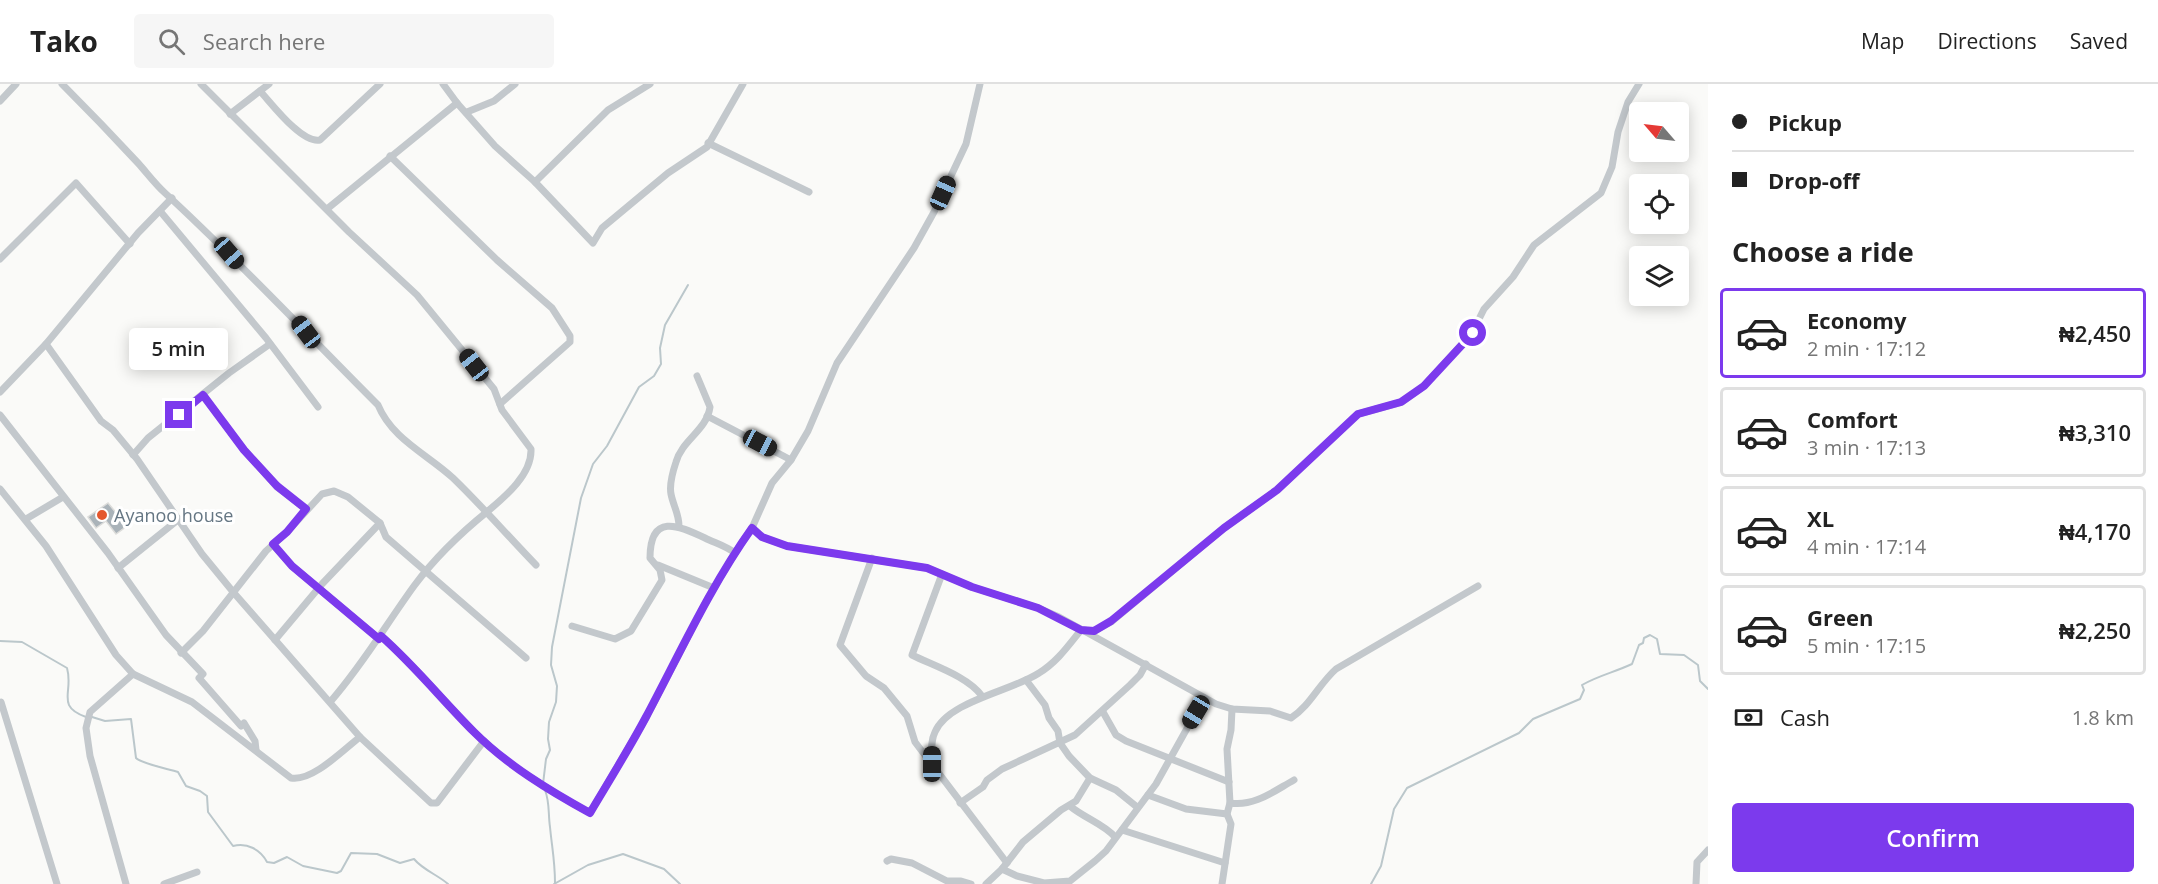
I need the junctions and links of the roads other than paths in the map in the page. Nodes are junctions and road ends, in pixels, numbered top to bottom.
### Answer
1 (16, 84) edge
2 (62, 84) edge
3 (201, 84) edge
4 (269, 84) edge
5 (380, 84) edge
6 (444, 84) edge
7 (515, 84) edge
8 (650, 84) edge
9 (743, 84) edge
10 (980, 84) edge
11 (1639, 84) edge
12 (260, 91) junction
13 (0, 101) edge
14 (457, 103) junction
15 (467, 112) junction
16 (230, 114) junction
17 (708, 143) junction
18 (390, 156) junction
19 (536, 182) junction
20 (809, 192) dead end
21 (172, 198) junction
22 (327, 209) junction
23 (160, 211) junction
24 (130, 244) junction
25 (0, 259) edge
26 (46, 344) junction
27 (270, 344) junction
28 (697, 376) dead end
29 (0, 392) edge
30 (203, 395) junction
31 (500, 404) junction
32 (318, 407) dead end
33 (0, 415) edge
34 (707, 416) junction
35 (133, 454) junction
36 (791, 460) junction
37 (0, 489) edge
38 (63, 497) junction
39 (306, 509) junction
40 (486, 513) junction
41 (26, 519) junction
42 (179, 519) junction
43 (380, 523) junction
44 (679, 526) junction
45 (752, 528) junction
46 (273, 544) junction
47 (735, 553) junction
48 (872, 558) junction
49 (536, 565) dead end
50 (658, 565) junction
51 (118, 568) junction
52 (428, 571) junction
53 (942, 574) junction
54 (1478, 586) dead end
55 (714, 588) junction
56 (319, 589) junction
57 (234, 593) junction
58 (572, 627) dead end
59 (1081, 630) junction
60 (380, 638) junction
61 (275, 640) junction
62 (181, 653) junction
63 (526, 658) dead end
64 (1146, 664) junction
65 (133, 674) junction
66 (1026, 680) junction
67 (982, 696) junction
68 (1204, 698) junction
69 (330, 701) junction
70 (1, 702) edge
71 (1232, 709) junction
72 (1103, 712) junction
73 (360, 737) junction
74 (484, 741) junction
75 (1060, 743) junction
76 (256, 750) junction
77 (1169, 759) junction
78 (932, 764) junction
79 (1090, 778) junction
80 (1294, 780) dead end
81 (1229, 782) junction
82 (1148, 795) junction
83 (960, 803) junction
84 (1230, 803) junction
85 (1070, 806) junction
86 (1137, 807) junction
87 (1227, 814) junction
88 (1122, 830) junction
89 (1115, 837) junction
90 (1708, 850) edge
91 (887, 861) dead end
92 (1225, 862) junction
93 (1005, 866) junction
94 (196, 872) dead end
95 (57, 884) edge
96 (126, 884) edge
97 (164, 884) edge
98 (971, 884) edge
99 (986, 884) edge
100 (1222, 884) edge
101 (1696, 884) edge

1 - 13 street
2 - 21 street
3 - 16 street
4 - 12 street
5 - 12 street
6 - 14 street
7 - 15 street
8 - 19 street
9 - 17 street
10 - 36 street
11 - 59 street
12 - 16 street
14 - 15 street
14 - 18 street
15 - 19 street
16 - 22 street
17 - 19 street
17 - 20 street
18 - 22 street
18 - 31 street
21 - 23 street
21 - 40 street
22 - 31 street
23 - 24 street
23 - 27 street
24 - 25 street
24 - 26 street
26 - 29 street
26 - 35 street
27 - 30 street
27 - 32 street
28 - 34 street
30 - 35 street
30 - 39 street
31 - 40 street
33 - 38 street
34 - 36 street
34 - 44 street
35 - 42 street
36 - 45 street
37 - 41 street
38 - 41 street
38 - 51 street
39 - 43 street
39 - 46 street
40 - 49 street
40 - 52 street
41 - 65 street
42 - 51 street
42 - 57 street
43 - 52 street
43 - 56 street
44 - 47 street
44 - 50 street
45 - 47 street
45 - 48 street
46 - 56 street
46 - 57 street
47 - 55 street
48 - 53 street
48 - 78 street
50 - 55 street
50 - 58 street
51 - 62 street
52 - 60 street
52 - 63 street
53 - 59 street
53 - 67 street
54 - 71 street
55 - 74 street
56 - 60 street
56 - 61 street
57 - 61 street
57 - 62 street
59 - 64 street
59 - 66 street
60 - 69 street
60 - 74 street
61 - 69 street
62 - 76 street
64 - 68 street
64 - 72 street
65 - 76 street
65 - 96 street
66 - 67 street
66 - 75 street
67 - 78 street
68 - 71 street
68 - 77 street
69 - 73 street
70 - 95 street
71 - 81 street
72 - 75 street
72 - 77 street
73 - 74 street
73 - 76 street
75 - 79 street
75 - 83 street
77 - 81 street
77 - 82 street
78 - 83 street
79 - 85 street
79 - 86 street
80 - 84 street
81 - 84 street
82 - 86 street
82 - 87 street
83 - 93 street
84 - 87 street
85 - 89 street
85 - 93 street
86 - 88 street
87 - 92 street
88 - 89 street
88 - 92 street
89 - 93 street
90 - 101 street
91 - 98 street
92 - 100 street
93 - 99 street
94 - 97 street

